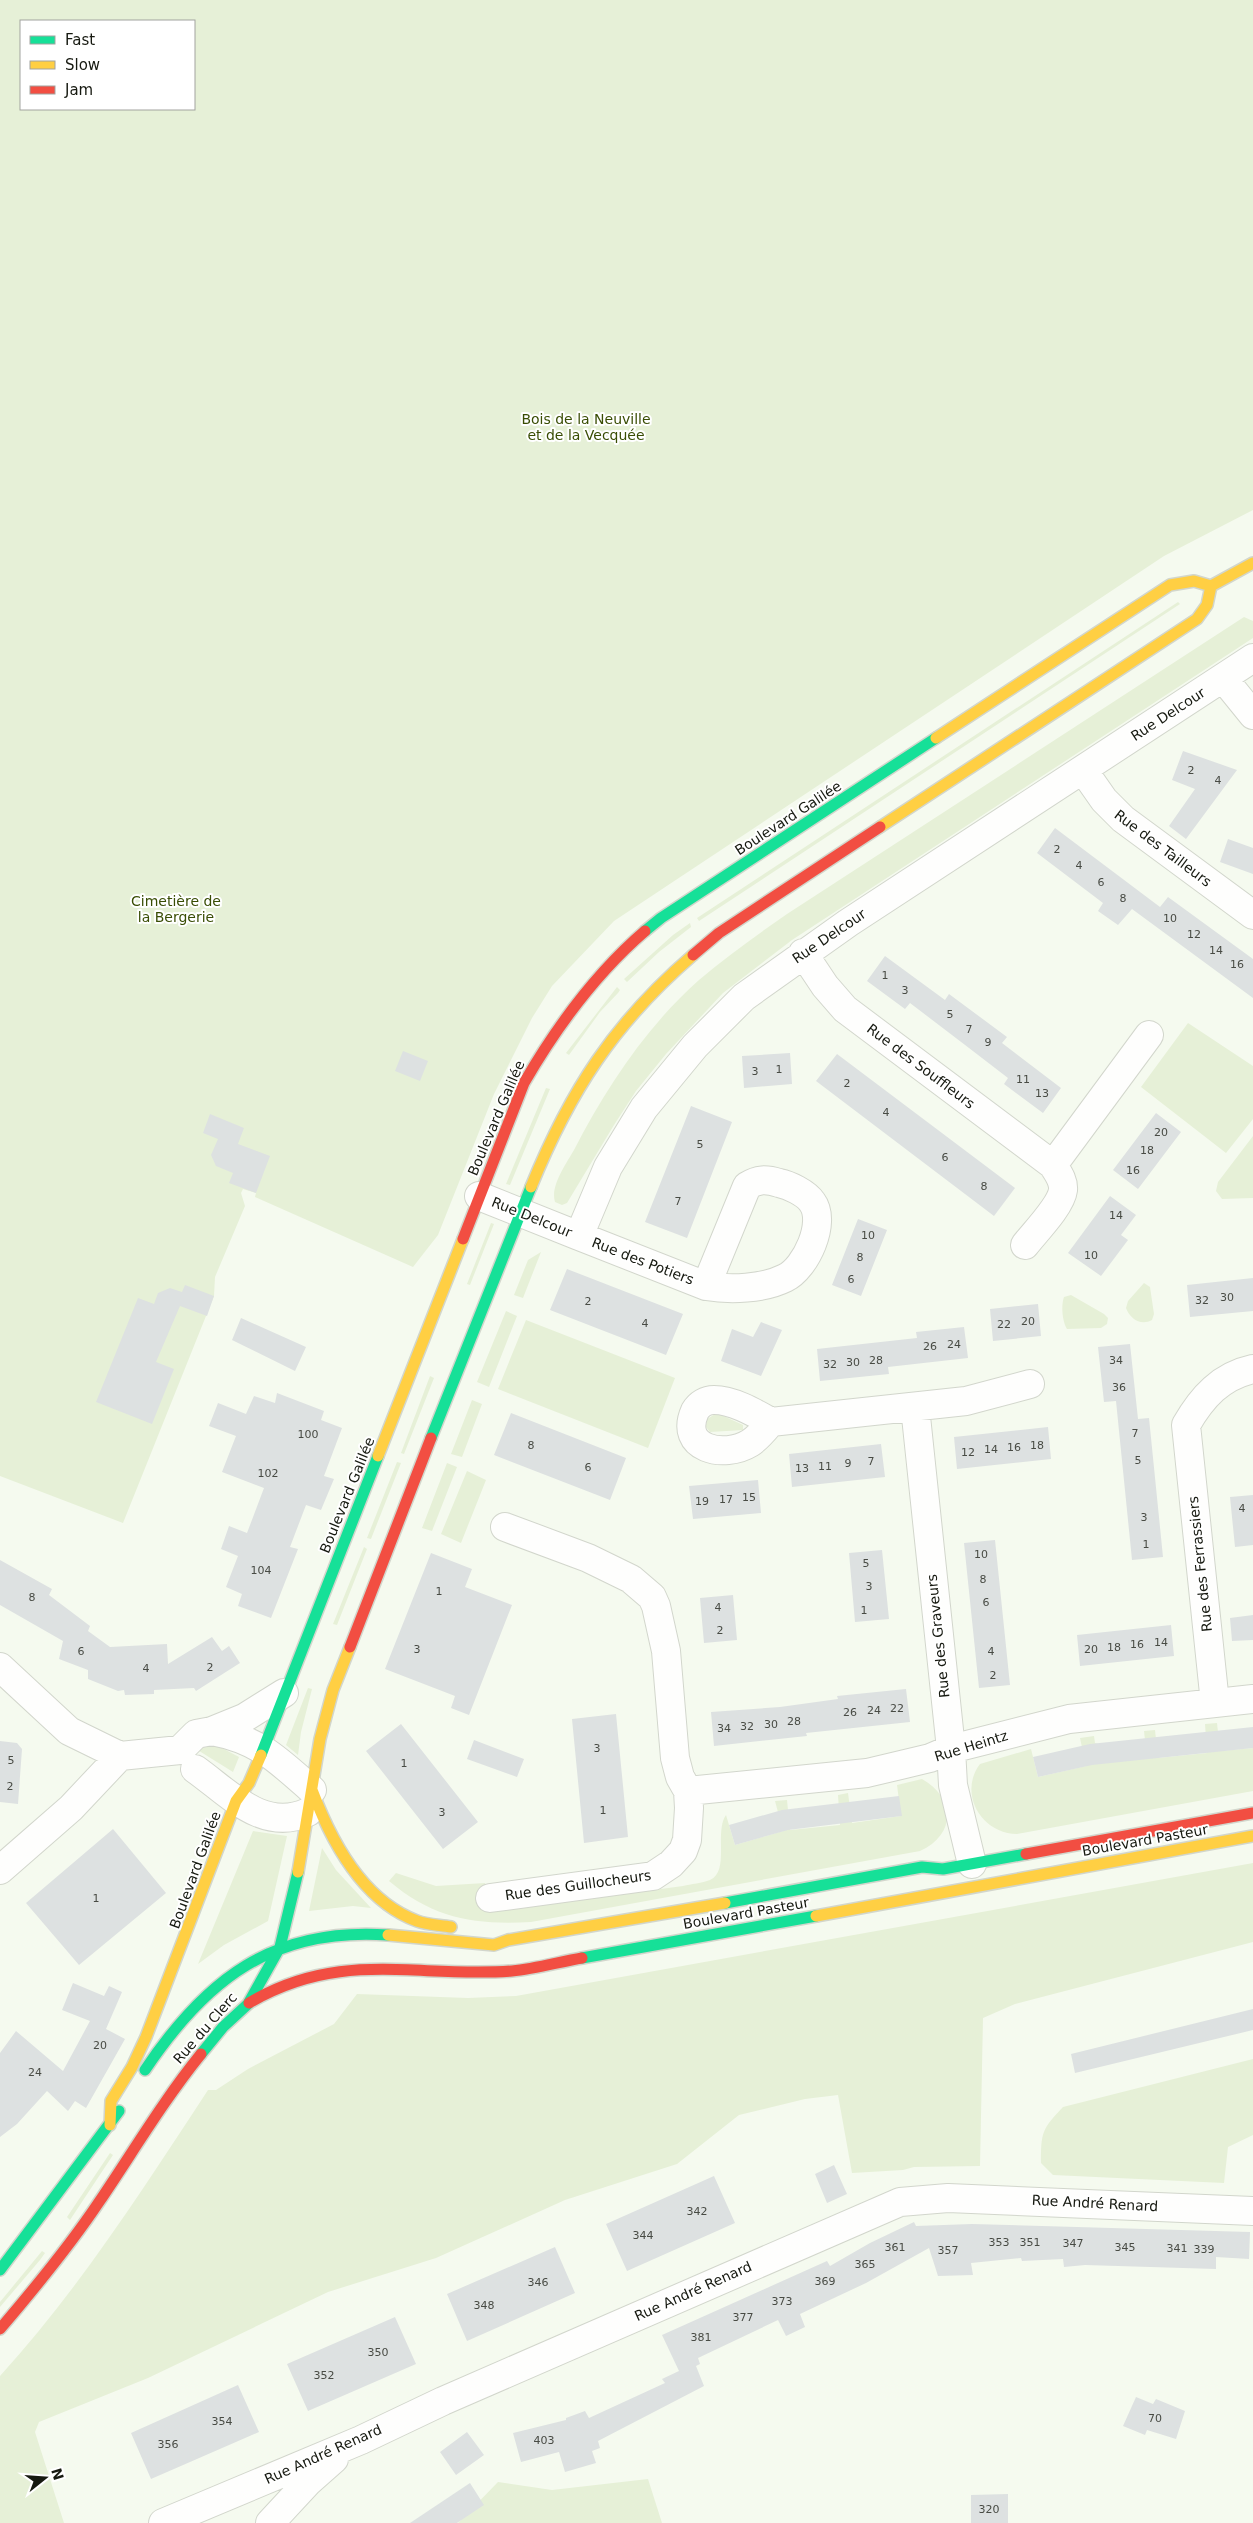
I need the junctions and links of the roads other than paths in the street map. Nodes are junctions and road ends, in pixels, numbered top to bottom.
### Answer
1 (1251, 570) edge
2 (1211, 586) junction
3 (1253, 658) edge
4 (1223, 678) junction
5 (1253, 715) edge
6 (1083, 770) junction
7 (1253, 916) edge
8 (803, 953) junction
9 (1149, 1035) dead end
10 (1053, 1164) junction
11 (480, 1196) junction
12 (520, 1214) junction
13 (579, 1236) junction
14 (1024, 1245) dead end
15 (706, 1286) junction
16 (1253, 1368) edge
17 (1030, 1384) dead end
18 (915, 1406) junction
19 (771, 1422) dead end
20 (505, 1527) dead end
21 (0, 1667) edge
22 (284, 1693) junction
23 (1253, 1699) edge
24 (1214, 1703) junction
25 (212, 1731) junction
26 (264, 1749) junction
27 (952, 1749) junction
28 (120, 1756) junction
29 (188, 1760) junction
30 (688, 1791) junction
31 (236, 1801) junction
32 (310, 1801) junction
33 (1253, 1813) edge
34 (223, 1836) junction
35 (1253, 1836) edge
36 (972, 1864) junction
37 (0, 1870) edge
38 (490, 1898) dead end
39 (466, 1930) dead end
40 (494, 1933) dead end
41 (508, 1940) junction
42 (280, 1947) junction
43 (248, 2004) junction
44 (136, 2084) dead end
45 (126, 2100) dead end
46 (110, 2126) junction
47 (1253, 2211) edge
48 (0, 2270) edge
49 (0, 2329) edge
50 (361, 2440) junction
51 (164, 2523) edge
52 (270, 2523) edge

1 - 2 street
2 - 11 street, Boulevard Galilée
2 - 12 street
3 - 4 street, Rue Delcour
4 - 5 street
4 - 6 street, Rue Delcour
6 - 7 street, Rue des Tailleurs
6 - 8 street, Rue Delcour
8 - 10 street, Rue des Souffleurs
8 - 13 street, Rue Delcour
9 - 10 street
10 - 14 street
11 - 12 street, Rue Delcour
11 - 22 street, Boulevard Galilée
12 - 13 street, Rue Delcour
12 - 32 street
13 - 15 street, Rue des Potiers
15 - 15 street, Rue des Potiers
16 - 24 street, Rue des Ferrassiers
17 - 18 street
18 - 19 street
18 - 27 street, Rue des Graveurs
20 - 30 street, Rue des Guillocheurs
21 - 28 street
22 - 25 street
22 - 26 street, Boulevard Galilée
23 - 24 street, Rue Heintz
24 - 27 street, Rue Heintz
25 - 26 street
25 - 29 street
26 - 31 street, Boulevard Galilée
26 - 32 street
27 - 30 street, Rue Heintz
27 - 36 street, Rue des Graveurs
28 - 29 street
28 - 37 street
29 - 31 street
29 - 34 street
30 - 38 street, Rue des Guillocheurs
31 - 32 street
31 - 34 street, Boulevard Galilée
32 - 39 street
32 - 42 street
33 - 36 street, Boulevard Pasteur
34 - 46 street, Boulevard Galilée
35 - 43 street, Boulevard Pasteur
36 - 41 street, Boulevard Pasteur
40 - 41 street
41 - 42 street, Boulevard Pasteur
42 - 43 street, Rue du Clerc
42 - 44 street, Rue du Clerc
43 - 49 street, Rue du Clerc
45 - 46 street
46 - 48 street
47 - 50 street, Rue André Renard
50 - 51 street, Rue André Renard
50 - 52 street

